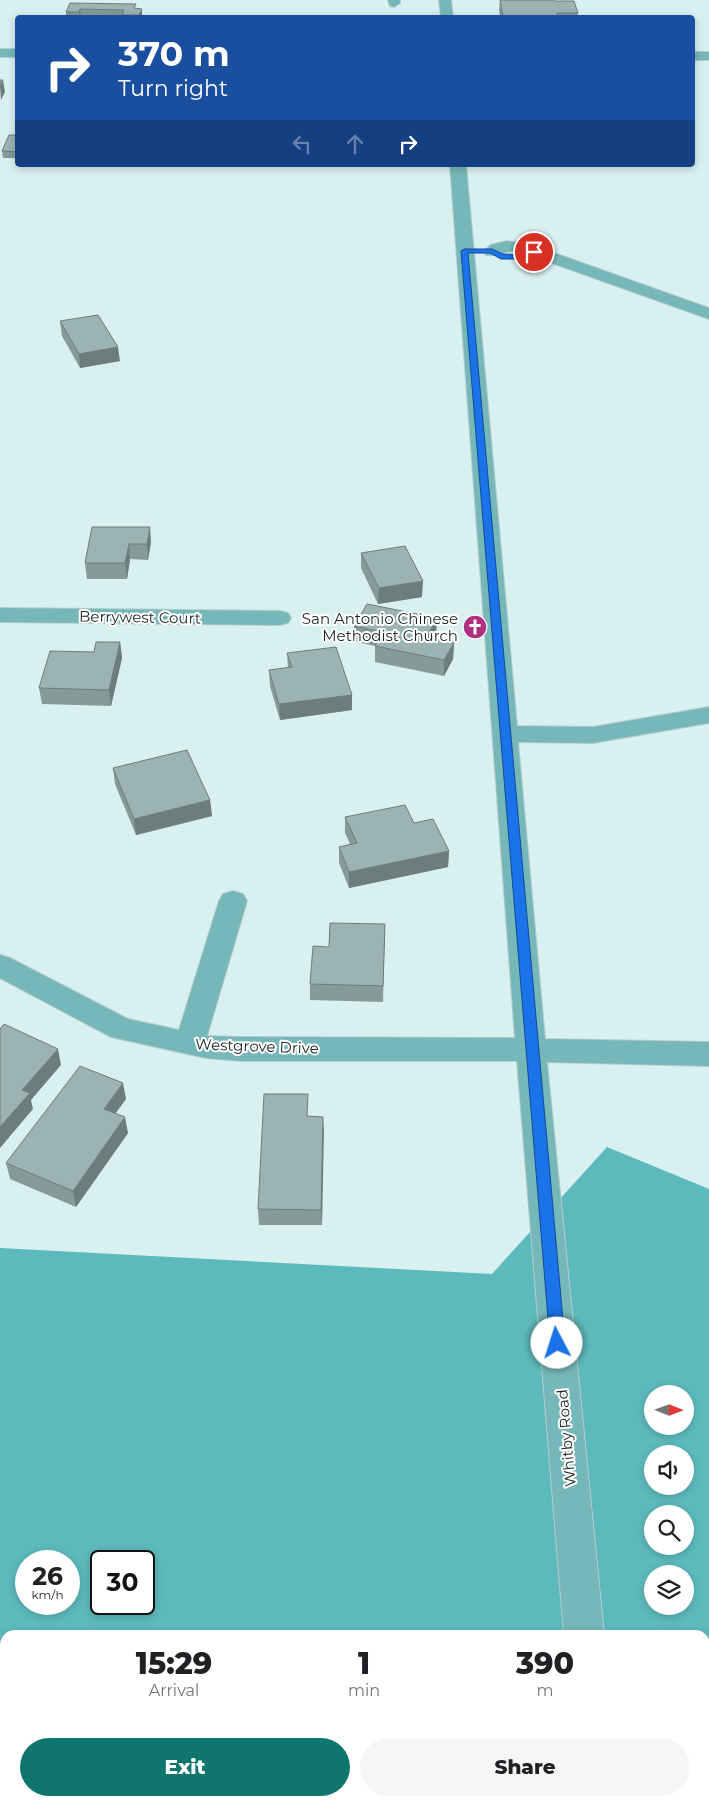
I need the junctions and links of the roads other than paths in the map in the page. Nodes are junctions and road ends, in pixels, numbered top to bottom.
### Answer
1 (445, 0) edge
2 (447, 15) edge
3 (0, 54) edge
4 (15, 54) edge
5 (695, 56) edge
6 (709, 56) edge
7 (458, 167) edge
8 (464, 251) junction
9 (709, 314) edge
10 (0, 615) edge
11 (280, 618) dead end
12 (709, 716) edge
13 (506, 734) junction
14 (233, 901) dead end
15 (0, 965) edge
16 (190, 1044) junction
17 (531, 1050) junction
18 (709, 1054) edge
19 (584, 1630) edge

1 - 2 street
3 - 4 street
5 - 6 street
7 - 8 street, Whitby Road
8 - 9 street
8 - 13 street, Whitby Road
10 - 11 street, Berrywest Court
12 - 13 street
13 - 17 street, Whitby Road
14 - 16 street
15 - 16 street, Westgrove Drive
16 - 17 street, Westgrove Drive
17 - 18 street, Westgrove Drive
17 - 19 street, Whitby Road

